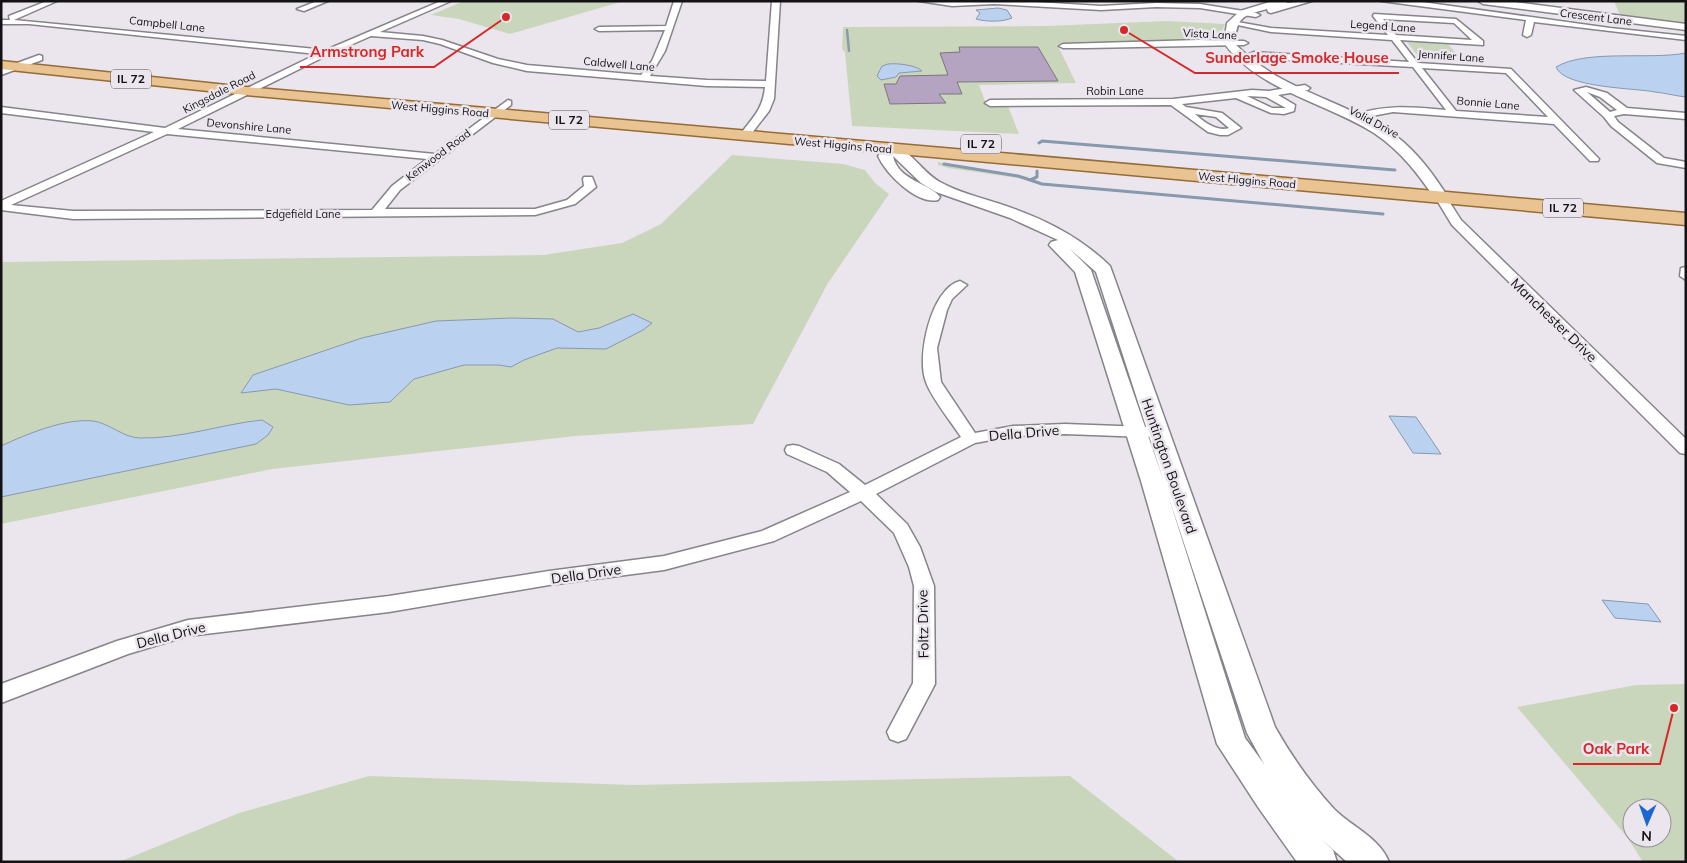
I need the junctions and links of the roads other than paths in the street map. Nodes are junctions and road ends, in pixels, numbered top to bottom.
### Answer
1 (54, 1) edge
2 (325, 1) edge
3 (448, 1) edge
4 (678, 1) edge
5 (776, 1) edge
6 (1118, 1) edge
7 (1284, 1) edge
8 (1307, 1) edge
9 (1384, 1) edge
10 (1484, 1) edge
11 (1501, 1) edge
12 (922, 3) edge
13 (1093, 4) edge
14 (1200, 4) edge
15 (1130, 6) junction
16 (301, 9) dead end
17 (1377, 16) joint
18 (1248, 19) junction
19 (2, 20) edge
20 (1530, 20) junction
21 (1682, 25) edge
22 (668, 28) junction
23 (599, 29) dead end
24 (1610, 30) junction
25 (1285, 31) joint
26 (368, 33) junction
27 (1527, 35) dead end
28 (1394, 38) junction
29 (1686, 38) edge
30 (1616, 40) dead end
31 (1480, 43) joint
32 (1231, 45) junction
33 (1063, 46) dead end
34 (327, 52) junction
35 (469, 53) junction
36 (1250, 53) junction
37 (1, 54) edge
38 (39, 58) junction
39 (452, 58) dead end
40 (1416, 65) junction
41 (9, 66) edge
42 (1, 72) edge
43 (644, 77) junction
44 (265, 81) junction
45 (769, 84) junction
46 (1295, 87) junction
47 (246, 91) junction
48 (1254, 91) junction
49 (1269, 94) junction
50 (1238, 95) junction
51 (1173, 102) junction
52 (508, 103) junction
53 (990, 103) dead end
54 (1, 110) edge
55 (1187, 110) dead end
56 (1624, 111) junction
57 (1452, 112) junction
58 (494, 114) junction
59 (1608, 114) junction
60 (1686, 116) edge
61 (1363, 117) junction
62 (1557, 121) junction
63 (749, 130) junction
64 (166, 131) junction
65 (892, 143) junction
66 (436, 157) junction
67 (1594, 158) dead end
68 (1686, 165) edge
69 (588, 179) dead end
70 (1436, 190) junction
71 (1686, 205) edge
72 (1, 206) edge
73 (375, 214) junction
74 (1686, 219) edge
75 (1686, 271) edge
76 (1686, 276) edge
77 (960, 285) dead end
78 (1147, 432) junction
79 (971, 439) junction
80 (1686, 449) edge
81 (793, 450) dead end
82 (864, 493) junction
83 (1, 694) edge
84 (898, 732) dead end
85 (1321, 862) edge
86 (1373, 862) edge

1 - 19 street
2 - 16 street
3 - 26 street, Kingsdale Road
4 - 22 street
5 - 45 street
6 - 15 street
7 - 18 street
8 - 18 street
9 - 20 street, Crescent Lane
10 - 21 street
11 - 21 street
12 - 13 street
13 - 15 street
14 - 15 street
14 - 18 street
17 - 28 street
17 - 31 street
18 - 25 street, Legend Lane
18 - 32 street
18 - 36 street
19 - 34 street, Campbell Lane
20 - 24 street, Crescent Lane
20 - 27 street
21 - 29 street
22 - 23 street
22 - 43 street
24 - 29 street, Crescent Lane
24 - 30 street
25 - 28 street, Legend Lane
26 - 34 street, Kingsdale Road
26 - 35 street, Caldwell Lane
28 - 31 street, Legend Lane
28 - 40 street
32 - 33 street, Vista Lane
32 - 36 street, Volid Drive
34 - 44 street, Kingsdale Road
35 - 39 street
35 - 43 street, Caldwell Lane
36 - 40 street, Jennifer Lane
36 - 46 street, Volid Drive
37 - 38 main road, West Higgins Road / IL 72
38 - 41 street
38 - 44 main road, West Higgins Road / IL 72
40 - 57 street
40 - 62 street, Jennifer Lane
41 - 42 street
41 - 47 main road, West Higgins Road / IL 72
43 - 45 street, Caldwell Lane
44 - 47 street, Kingsdale Road
44 - 52 main road, West Higgins Road / IL 72
45 - 63 street
46 - 48 street, Robin Lane
46 - 49 street
46 - 61 street, Volid Drive
47 - 58 main road, West Higgins Road / IL 72
47 - 64 street, Kingsdale Road
48 - 49 street
48 - 50 street, Robin Lane
49 - 50 street
50 - 51 street, Robin Lane
51 - 53 street, Robin Lane
51 - 55 street
52 - 58 street, Kenwood Road
52 - 63 main road, West Higgins Road / IL 72
54 - 64 street, Devonshire Lane
56 - 59 street
56 - 59 street
56 - 60 street
57 - 61 street, Bonnie Lane
57 - 62 street, Bonnie Lane
58 - 63 main road, West Higgins Road / IL 72
58 - 66 street, Kenwood Road
59 - 68 street
61 - 70 street, Volid Drive
61 - 70 street, Volid Drive
62 - 67 street
63 - 65 main road, West Higgins Road / IL 72
64 - 66 street, Devonshire Lane
64 - 72 street, Kingsdale Road
65 - 70 main road, West Higgins Road / IL 72
65 - 78 street, Huntington Boulevard
66 - 73 street, Kenwood Road
69 - 73 street, Edgefield Lane
70 - 71 main road, West Higgins Road / IL 72
70 - 74 main road, West Higgins Road / IL 72
70 - 80 street, Manchester Drive
72 - 73 street, Edgefield Lane
75 - 76 street
77 - 79 street
78 - 79 street, Della Drive
78 - 85 street, Huntington Boulevard
78 - 86 street, Huntington Boulevard
79 - 82 street, Della Drive
81 - 82 street, Foltz Drive
82 - 83 street, Della Drive
82 - 84 street, Foltz Drive

